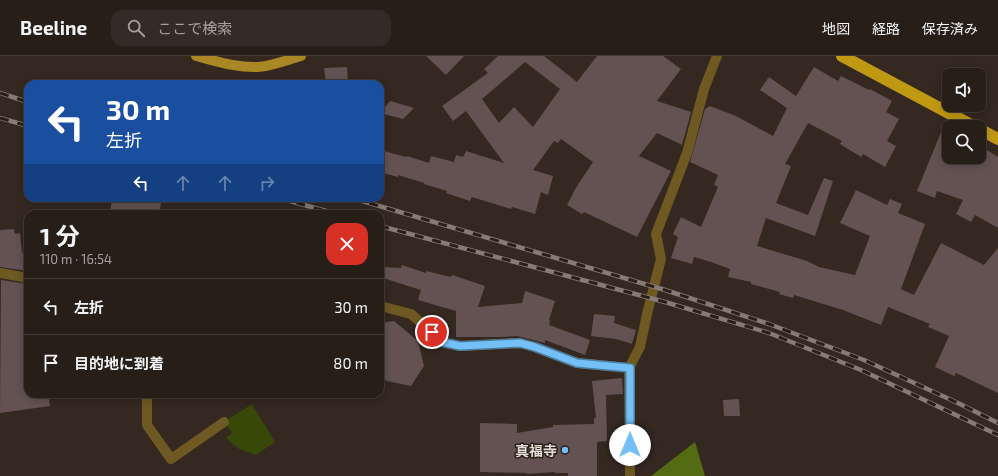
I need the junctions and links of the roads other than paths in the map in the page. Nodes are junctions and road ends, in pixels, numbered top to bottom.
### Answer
1 (196, 56) edge
2 (301, 56) edge
3 (717, 56) edge
4 (842, 56) edge
5 (962, 120) edge
6 (986, 133) edge
7 (998, 139) edge
8 (0, 273) edge
9 (24, 277) edge
10 (384, 307) edge
11 (630, 368) junction
12 (148, 398) edge
13 (224, 422) dead end
14 (630, 476) edge

1 - 2 main road
3 - 11 street
4 - 5 highway
6 - 7 highway
8 - 9 street
10 - 11 street
11 - 14 street
12 - 13 street

